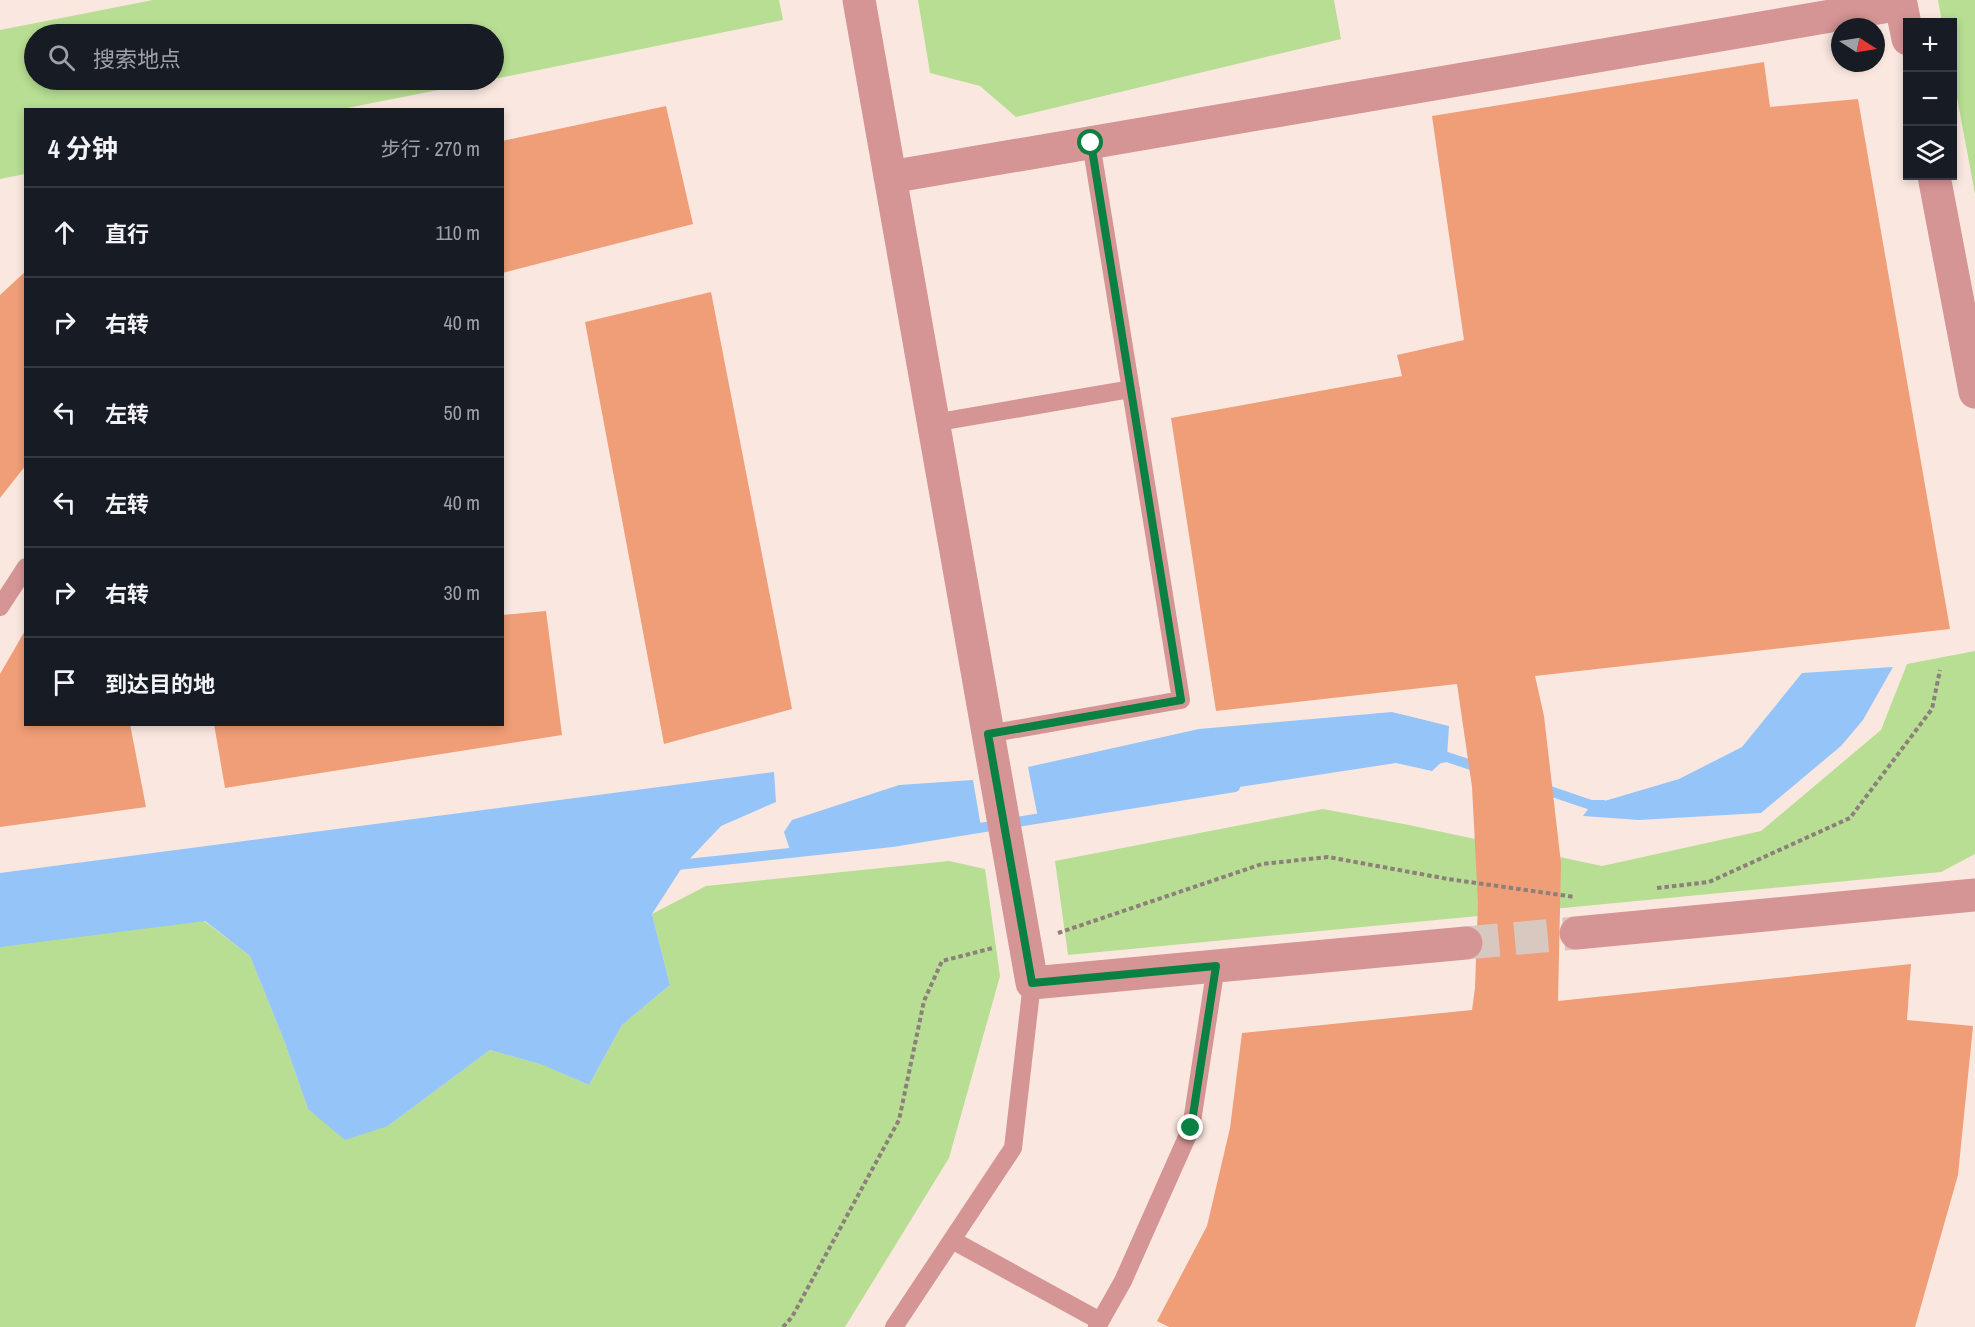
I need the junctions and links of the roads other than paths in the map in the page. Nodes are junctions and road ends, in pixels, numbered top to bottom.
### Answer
1 (859, 0) edge
2 (1904, 18) edge
3 (1091, 143) junction
4 (890, 177) junction
5 (1935, 180) edge
6 (1131, 389) junction
7 (1975, 392) edge
8 (933, 423) junction
9 (24, 570) edge
10 (0, 607) edge
11 (988, 734) junction
12 (1975, 896) edge
13 (1576, 933) tunnel mouth
14 (1466, 943) tunnel mouth
15 (1216, 966) junction
16 (1032, 983) junction
17 (952, 1240) junction
18 (1098, 1324) edge
19 (894, 1327) edge

1 - 4 street
2 - 3 street
3 - 4 street
3 - 6 lane
4 - 8 street
5 - 7 street
6 - 8 lane
6 - 11 lane
8 - 11 street
9 - 10 lane
11 - 16 street
12 - 13 street
14 - 15 street
15 - 16 street
15 - 18 lane
16 - 17 lane
17 - 18 lane
17 - 19 lane

